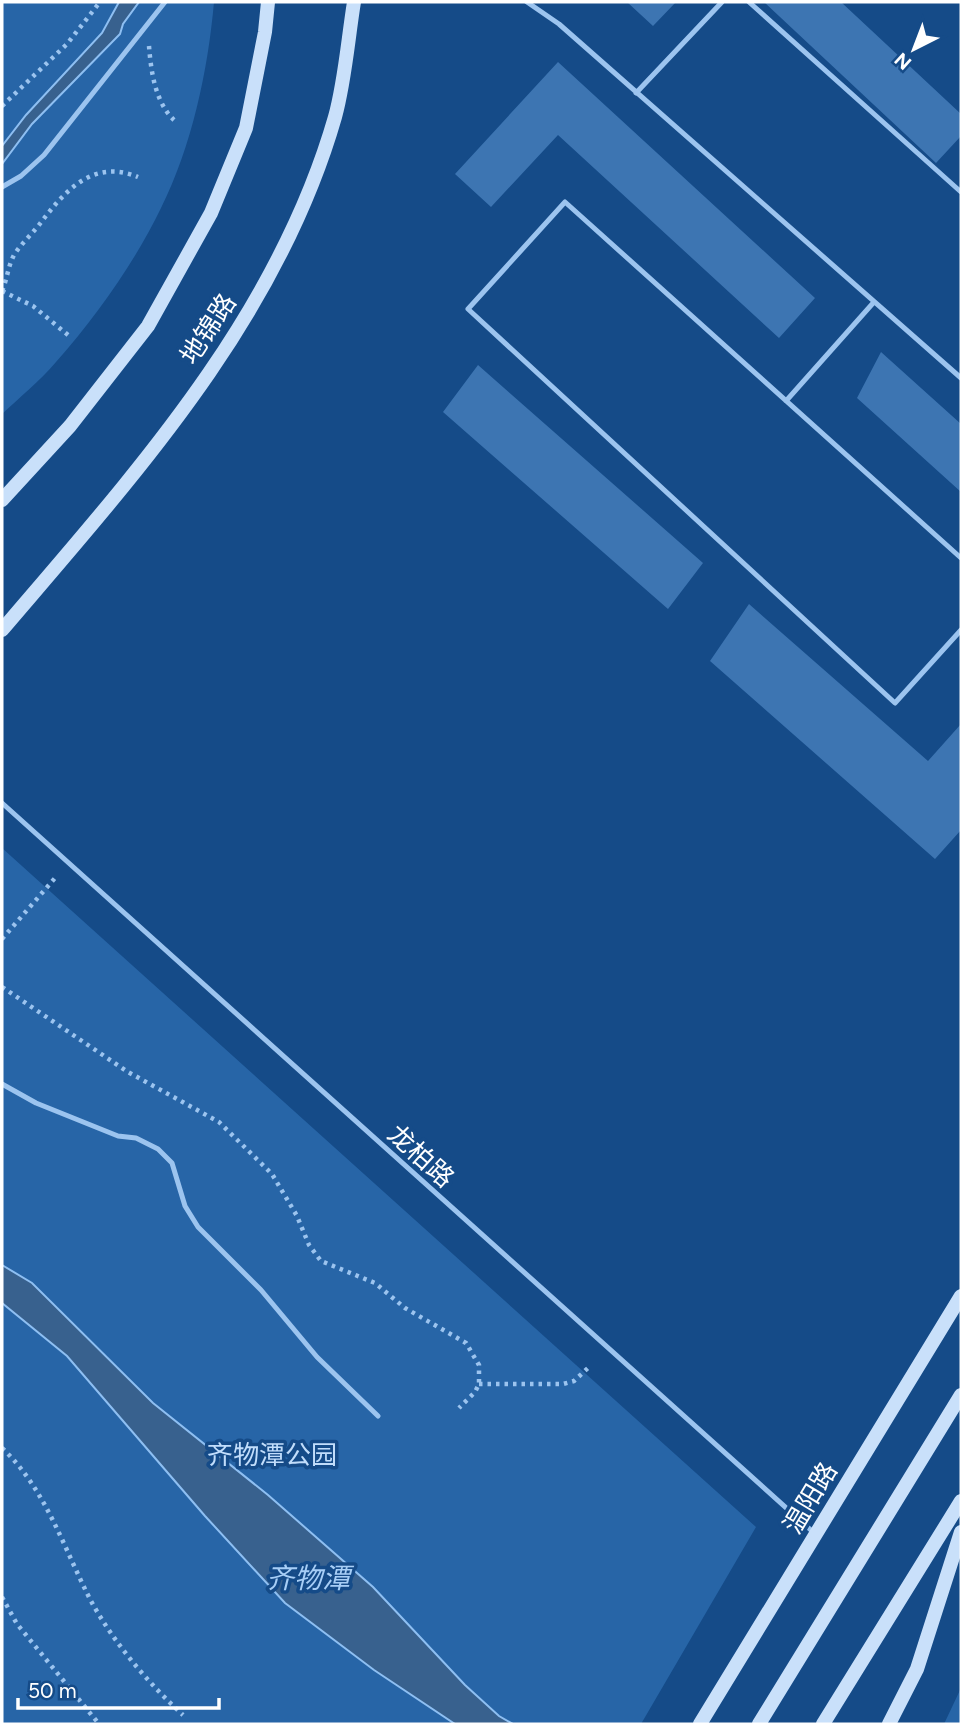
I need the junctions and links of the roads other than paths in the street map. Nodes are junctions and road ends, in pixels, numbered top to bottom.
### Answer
1 (165, 2) edge
2 (268, 2) edge
3 (354, 2) edge
4 (527, 2) edge
5 (722, 2) edge
6 (749, 2) edge
7 (636, 93) junction
8 (2, 187) edge
9 (961, 191) edge
10 (874, 302) junction
11 (961, 378) edge
12 (786, 401) junction
13 (2, 500) edge
14 (961, 558) edge
15 (2, 630) edge
16 (961, 630) edge
17 (2, 803) edge
18 (2, 1084) edge
19 (961, 1296) edge
20 (961, 1395) edge
21 (378, 1416) dead end
22 (961, 1501) edge
23 (961, 1532) edge
24 (816, 1535) junction
25 (699, 1724) edge
26 (759, 1724) edge
27 (823, 1724) edge
28 (889, 1724) edge

1 - 8 lane
2 - 13 street, 地锦路
3 - 15 street, 地锦路
4 - 7 lane
5 - 7 lane
6 - 9 lane
7 - 10 lane
10 - 11 lane
10 - 12 lane
12 - 14 lane
12 - 16 lane
17 - 24 lane, 龙柏路
18 - 21 lane
19 - 24 street, 温阳路
20 - 26 street
22 - 27 street
23 - 28 street
24 - 25 street, 温阳路

